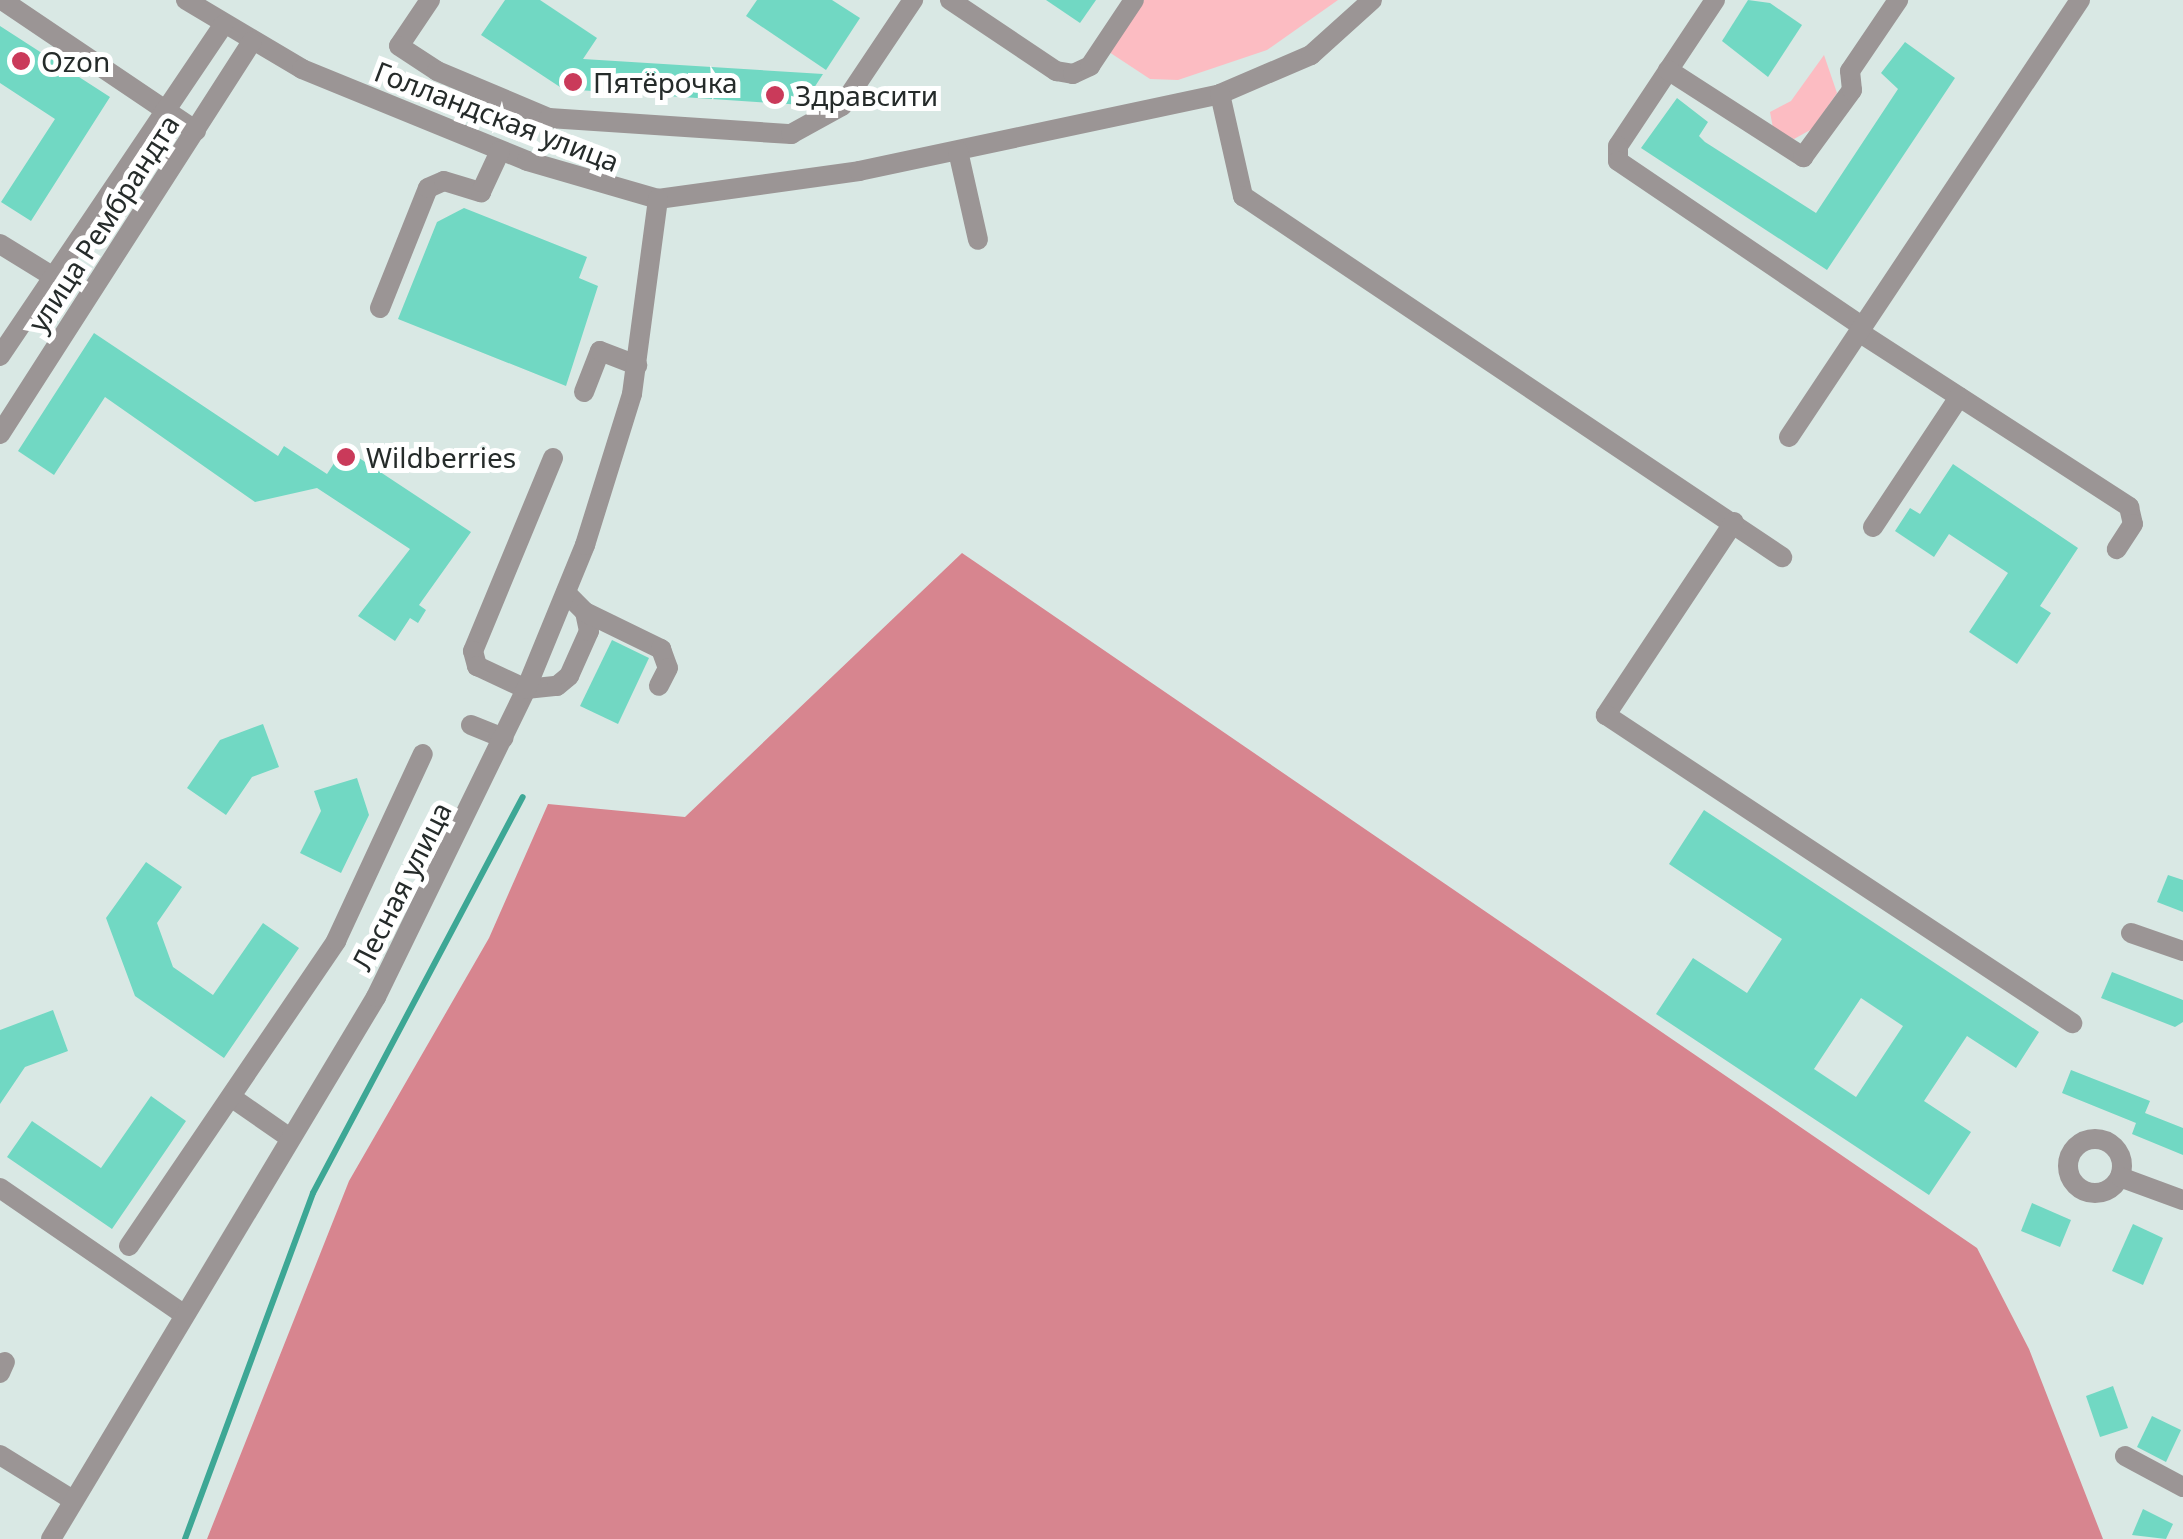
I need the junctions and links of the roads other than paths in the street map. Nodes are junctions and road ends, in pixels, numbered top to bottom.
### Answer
1 (2, 0) edge
2 (186, 0) edge
3 (430, 0) edge
4 (913, 0) edge
5 (950, 0) edge
6 (1134, 0) edge
7 (1372, 0) edge
8 (1715, 0) edge
9 (1898, 0) edge
10 (2080, 0) edge
11 (224, 24) junction
12 (252, 42) junction
13 (1668, 70) junction
14 (1220, 94) junction
15 (165, 110) junction
16 (196, 131) junction
17 (500, 150) junction
18 (958, 150) junction
19 (658, 199) junction
20 (978, 240) dead end
21 (0, 244) edge
22 (52, 276) junction
23 (380, 308) dead end
24 (1861, 330) junction
25 (0, 356) edge
26 (637, 365) junction
27 (584, 392) dead end
28 (1959, 397) junction
29 (0, 434) edge
30 (1790, 437) dead end
31 (553, 458) dead end
32 (1734, 522) junction
33 (1873, 527) dead end
34 (2117, 550) dead end
35 (1782, 557) dead end
36 (566, 593) junction
37 (585, 612) junction
38 (659, 686) dead end
39 (526, 688) junction
40 (471, 724) dead end
41 (503, 738) junction
42 (423, 754) dead end
43 (2131, 933) dead end
44 (2183, 950) edge
45 (2072, 1023) dead end
46 (230, 1098) junction
47 (290, 1138) junction
48 (2120, 1177) dead end
49 (0, 1188) edge
50 (2183, 1200) edge
51 (129, 1246) dead end
52 (182, 1313) junction
53 (0, 1454) edge
54 (2125, 1456) dead end
55 (2183, 1487) edge
56 (73, 1500) junction
57 (51, 1539) edge

1 - 15 street
2 - 11 street, Голландская улица
3 - 4 street
5 - 6 street
7 - 14 street, Голландская улица
8 - 13 street
9 - 13 street
10 - 24 street
11 - 12 street, Голландская улица
11 - 15 street, улица Рембрандта
12 - 16 street, улица Рембрандта
12 - 17 street, Голландская улица
13 - 24 street
14 - 18 street, Голландская улица
14 - 32 street
15 - 16 street
15 - 22 street, улица Рембрандта
16 - 29 street, улица Рембрандта
17 - 19 street, Голландская улица
17 - 23 street
18 - 19 street, Голландская улица
18 - 20 street
19 - 26 street, Лесная улица
21 - 22 street
22 - 25 street, улица Рембрандта
24 - 28 street
24 - 30 street
26 - 27 street
26 - 36 street, Лесная улица
28 - 33 street
28 - 34 street
31 - 39 street
32 - 35 street
32 - 45 street
36 - 37 street
36 - 39 street, Лесная улица
37 - 38 street
37 - 39 street
39 - 41 street, Лесная улица
40 - 41 street
41 - 47 street, Лесная улица
42 - 46 street
43 - 44 street
46 - 47 street
46 - 51 street
47 - 52 street, Лесная улица
48 - 50 street
49 - 52 street
52 - 56 street, Лесная улица
53 - 56 street
54 - 55 street
56 - 57 street, Лесная улица

